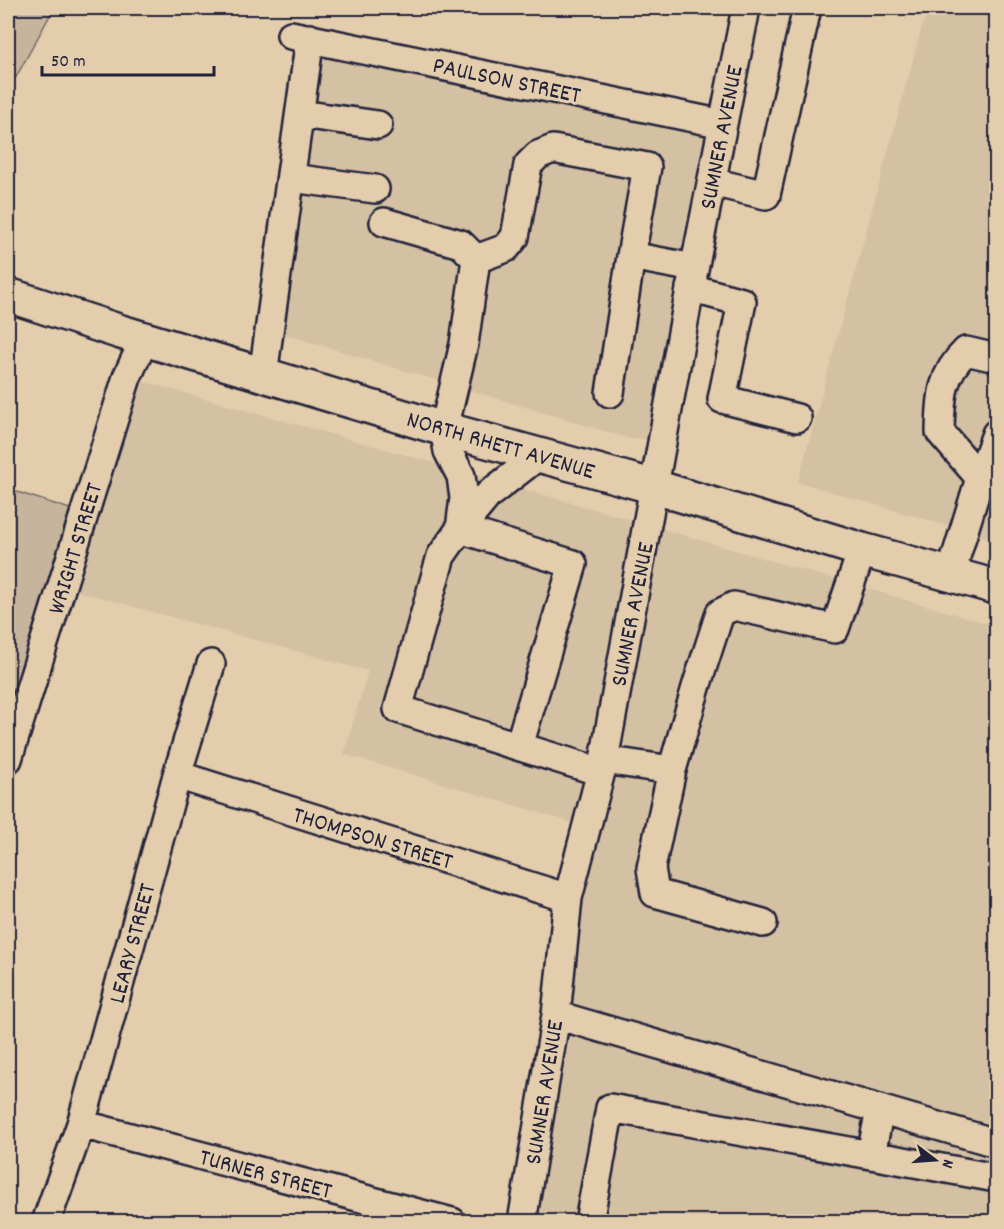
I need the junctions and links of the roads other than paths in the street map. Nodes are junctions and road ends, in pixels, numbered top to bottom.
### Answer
1 (746, 8) edge
2 (807, 8) edge
3 (300, 114) junction
4 (723, 124) junction
5 (378, 125) dead end
6 (291, 178) junction
7 (712, 182) junction
8 (375, 189) dead end
9 (384, 222) dead end
10 (631, 256) junction
11 (476, 259) junction
12 (692, 278) junction
13 (8, 295) edge
14 (145, 338) junction
15 (996, 358) edge
16 (263, 375) junction
17 (610, 393) dead end
18 (797, 418) dead end
19 (444, 429) junction
20 (996, 434) edge
21 (538, 456) junction
22 (980, 478) junction
23 (655, 488) junction
24 (460, 529) junction
25 (862, 550) junction
26 (951, 573) junction
27 (996, 587) edge
28 (211, 664) dead end
29 (519, 746) junction
30 (8, 759) edge
31 (603, 766) junction
32 (672, 770) junction
33 (177, 775) junction
34 (568, 898) junction
35 (763, 923) dead end
36 (556, 1015) junction
37 (880, 1109) junction
38 (81, 1124) junction
39 (996, 1143) edge
40 (871, 1155) junction
41 (996, 1178) edge
42 (46, 1221) edge
43 (452, 1221) edge
44 (522, 1221) edge
45 (589, 1221) edge

1 - 4 street, SUMNER AVENUE
2 - 7 street
3 - 4 street, PAULSON STREET
3 - 5 street
3 - 6 street
4 - 7 street, SUMNER AVENUE
6 - 8 street
6 - 16 street
7 - 12 street, SUMNER AVENUE
9 - 11 street
10 - 11 street
10 - 12 street
10 - 17 street
11 - 19 street
12 - 18 street
12 - 23 street, SUMNER AVENUE
13 - 14 main road, NORTH RHETT AVENUE
14 - 16 main road, NORTH RHETT AVENUE
14 - 30 street, WRIGHT STREET
15 - 22 street
16 - 19 main road, NORTH RHETT AVENUE
19 - 21 main road, NORTH RHETT AVENUE
19 - 24 street
20 - 22 street
21 - 23 main road, NORTH RHETT AVENUE
21 - 24 street
22 - 26 street
23 - 25 main road, NORTH RHETT AVENUE
23 - 31 street, SUMNER AVENUE
24 - 29 street
24 - 29 street
25 - 26 main road, NORTH RHETT AVENUE
25 - 32 street
26 - 27 main road, NORTH RHETT AVENUE
28 - 33 street, LEARY STREET
29 - 31 street
31 - 32 street
31 - 34 street, SUMNER AVENUE
32 - 35 street
33 - 34 street, THOMPSON STREET
33 - 38 street, LEARY STREET
34 - 36 street, SUMNER AVENUE
36 - 37 street
36 - 44 street, SUMNER AVENUE
37 - 39 street
37 - 40 street
38 - 42 street, LEARY STREET
38 - 43 street, TURNER STREET
40 - 41 street
40 - 45 street

